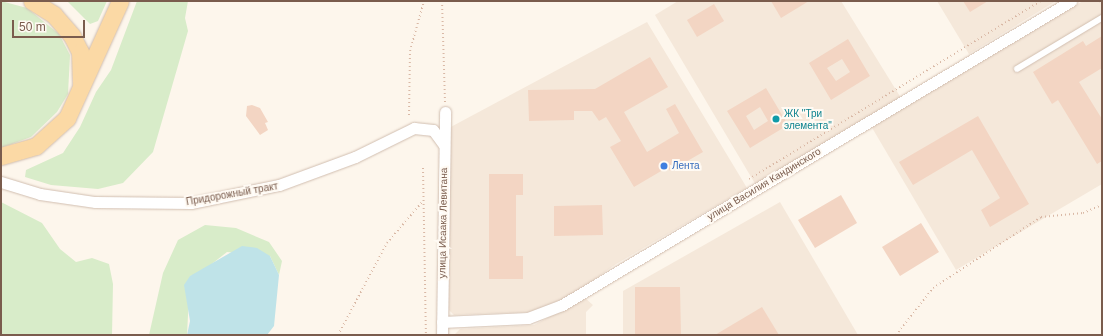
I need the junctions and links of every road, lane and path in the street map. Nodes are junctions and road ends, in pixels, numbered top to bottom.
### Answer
1 (32, 1) edge
2 (120, 1) edge
3 (424, 1) edge
4 (442, 1) edge
5 (1041, 1) edge
6 (1071, 1) edge
7 (1102, 18) edge
8 (1017, 69) dead end
9 (80, 95) junction
10 (445, 112) joint
11 (409, 115) dead end
12 (444, 145) junction
13 (1, 156) edge
14 (423, 168) dead end
15 (749, 179) dead end
16 (1, 182) edge
17 (423, 200) junction
18 (1102, 205) edge
19 (442, 322) junction
20 (338, 335) edge
21 (426, 335) edge
22 (442, 335) edge
23 (896, 335) edge

1 - 9 main road
2 - 9 main road
3 - 11 path
4 - 10 path
5 - 15 path
6 - 19 street, улица Василия Кандинского
7 - 8 lane
9 - 13 main road
10 - 12 street, улица Исаака Левитана
12 - 16 street, Придорожный тракт
12 - 19 street, улица Исаака Левитана
14 - 17 path
17 - 20 path
17 - 21 path
18 - 23 path
19 - 22 street, улица Исаака Левитана

